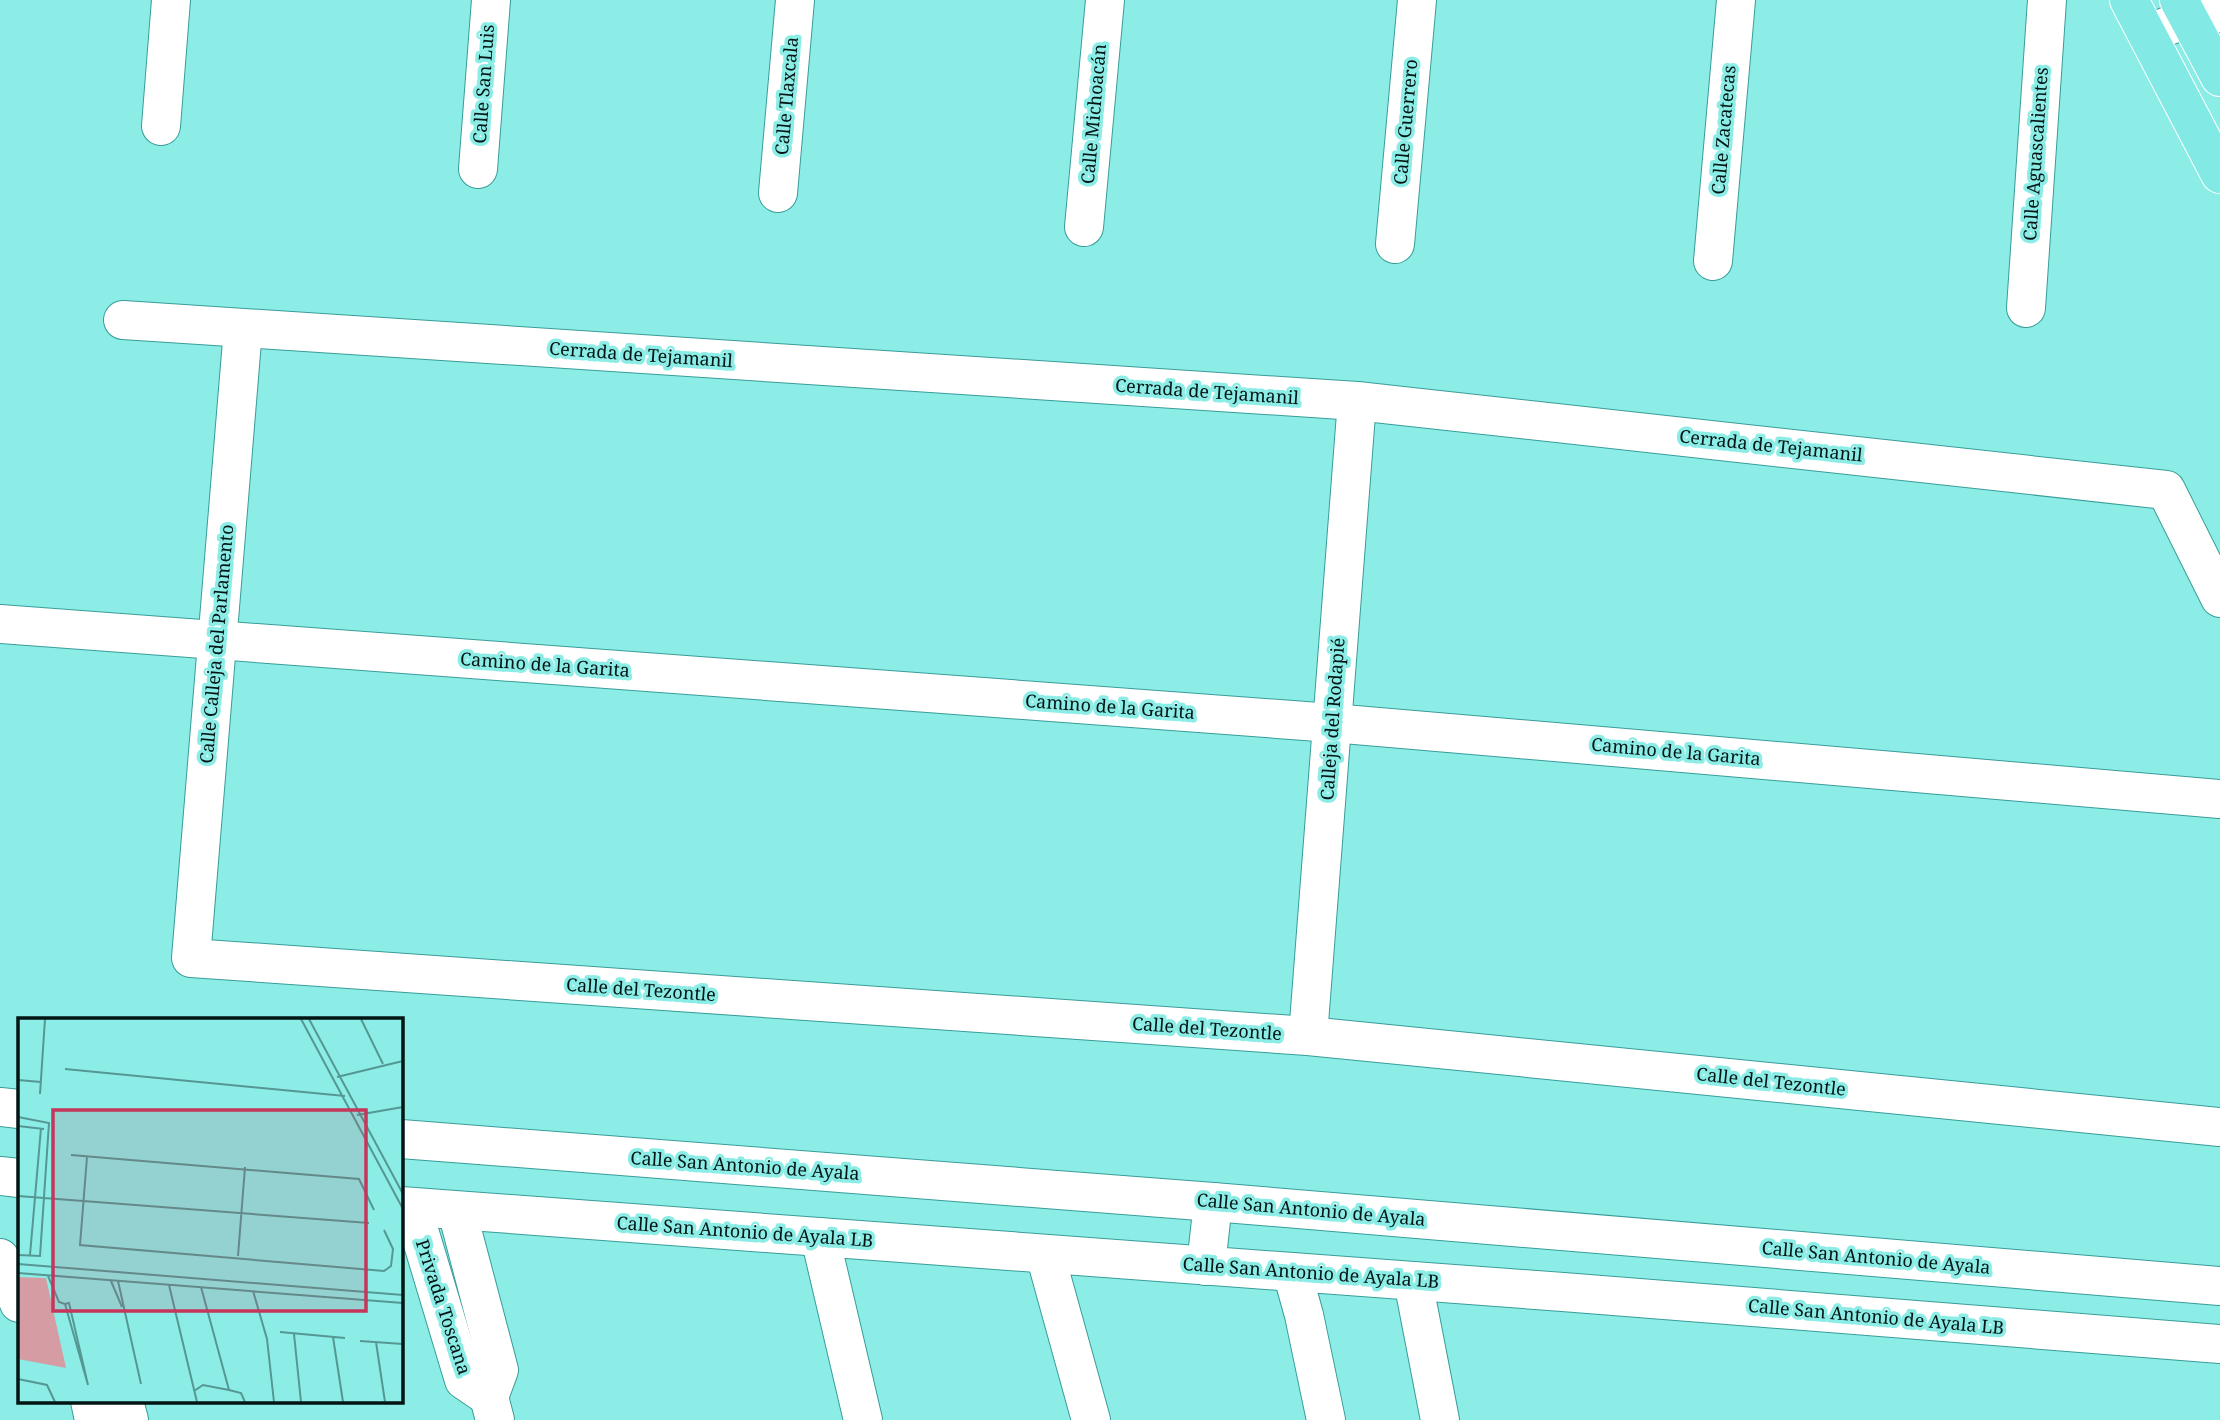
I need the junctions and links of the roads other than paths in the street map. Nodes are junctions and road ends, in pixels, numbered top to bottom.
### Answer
1 (171, 0) edge
2 (491, 0) edge
3 (795, 0) edge
4 (1105, 0) edge
5 (1417, 0) edge
6 (1736, 0) edge
7 (2048, 0) edge
8 (2129, 0) edge
9 (2196, 10) edge
10 (2147, 34) junction
11 (2220, 76) edge
12 (161, 126) dead end
13 (478, 169) dead end
14 (2220, 174) edge
15 (778, 193) dead end
16 (1084, 227) dead end
17 (1395, 244) dead end
18 (1713, 261) dead end
19 (2026, 308) dead end
20 (124, 320) dead end
21 (243, 329) junction
22 (1357, 401) junction
23 (2220, 598) edge
24 (0, 624) edge
25 (217, 640) junction
26 (1332, 723) junction
27 (2220, 799) edge
28 (191, 958) joint
29 (1308, 1036) junction
30 (0, 1107) edge
31 (18, 1109) edge
32 (2220, 1127) edge
33 (402, 1139) edge
34 (0, 1177) edge
35 (18, 1178) edge
36 (1213, 1202) junction
37 (406, 1207) edge
38 (457, 1211) junction
39 (1570, 1233) junction
40 (820, 1237) junction
41 (1045, 1254) junction
42 (0, 1258) edge
43 (1206, 1266) junction
44 (1292, 1272) junction
45 (1413, 1281) junction
46 (2220, 1286) edge
47 (1563, 1292) junction
48 (18, 1301) edge
49 (2220, 1344) edge
50 (90, 1402) edge
51 (124, 1402) edge
52 (492, 1409) edge
53 (94, 1420) edge
54 (129, 1420) edge
55 (863, 1420) edge
56 (1091, 1420) edge
57 (1326, 1420) edge
58 (1440, 1420) edge

1 - 12 street
2 - 13 street, Calle San Luis
3 - 15 street, Calle Tlaxcala
4 - 16 street, Calle Michoacán
5 - 17 street, Calle Guerrero
6 - 18 street, Calle Zacatecas
7 - 19 street, Calle Aguascalientes
8 - 10 main road
9 - 10 street
9 - 11 main road
10 - 14 main road
20 - 21 street, Cerrada de Tejamanil
21 - 22 street, Cerrada de Tejamanil
21 - 25 street, Calle Calleja del Parlamento
22 - 23 street, Cerrada de Tejamanil
22 - 26 street, Calleja del Rodapié
24 - 25 street, Camino de la Garita
25 - 26 street, Camino de la Garita
25 - 28 street, Calle Calleja del Parlamento
26 - 27 street, Camino de la Garita
26 - 29 street, Calleja del Rodapié
28 - 29 street, Calle del Tezontle
29 - 32 street, Calle del Tezontle
30 - 31 street
33 - 36 street, Calle San Antonio de Ayala
34 - 35 street
36 - 39 street, Calle San Antonio de Ayala
36 - 43 street
37 - 38 street, Calle San Antonio de Ayala LB
37 - 52 street, Privada Toscana
38 - 40 street, Calle San Antonio de Ayala LB
38 - 52 street, Privada Toscana
39 - 46 street, Calle San Antonio de Ayala
39 - 47 street
40 - 41 street, Calle San Antonio de Ayala LB
40 - 55 street
41 - 43 street, Calle San Antonio de Ayala LB
41 - 56 street
42 - 48 street
43 - 44 street, Calle San Antonio de Ayala LB
44 - 45 street, Calle San Antonio de Ayala LB
44 - 57 street
45 - 47 street, Calle San Antonio de Ayala LB
45 - 58 street
47 - 49 street, Calle San Antonio de Ayala LB
50 - 53 street
51 - 54 street

